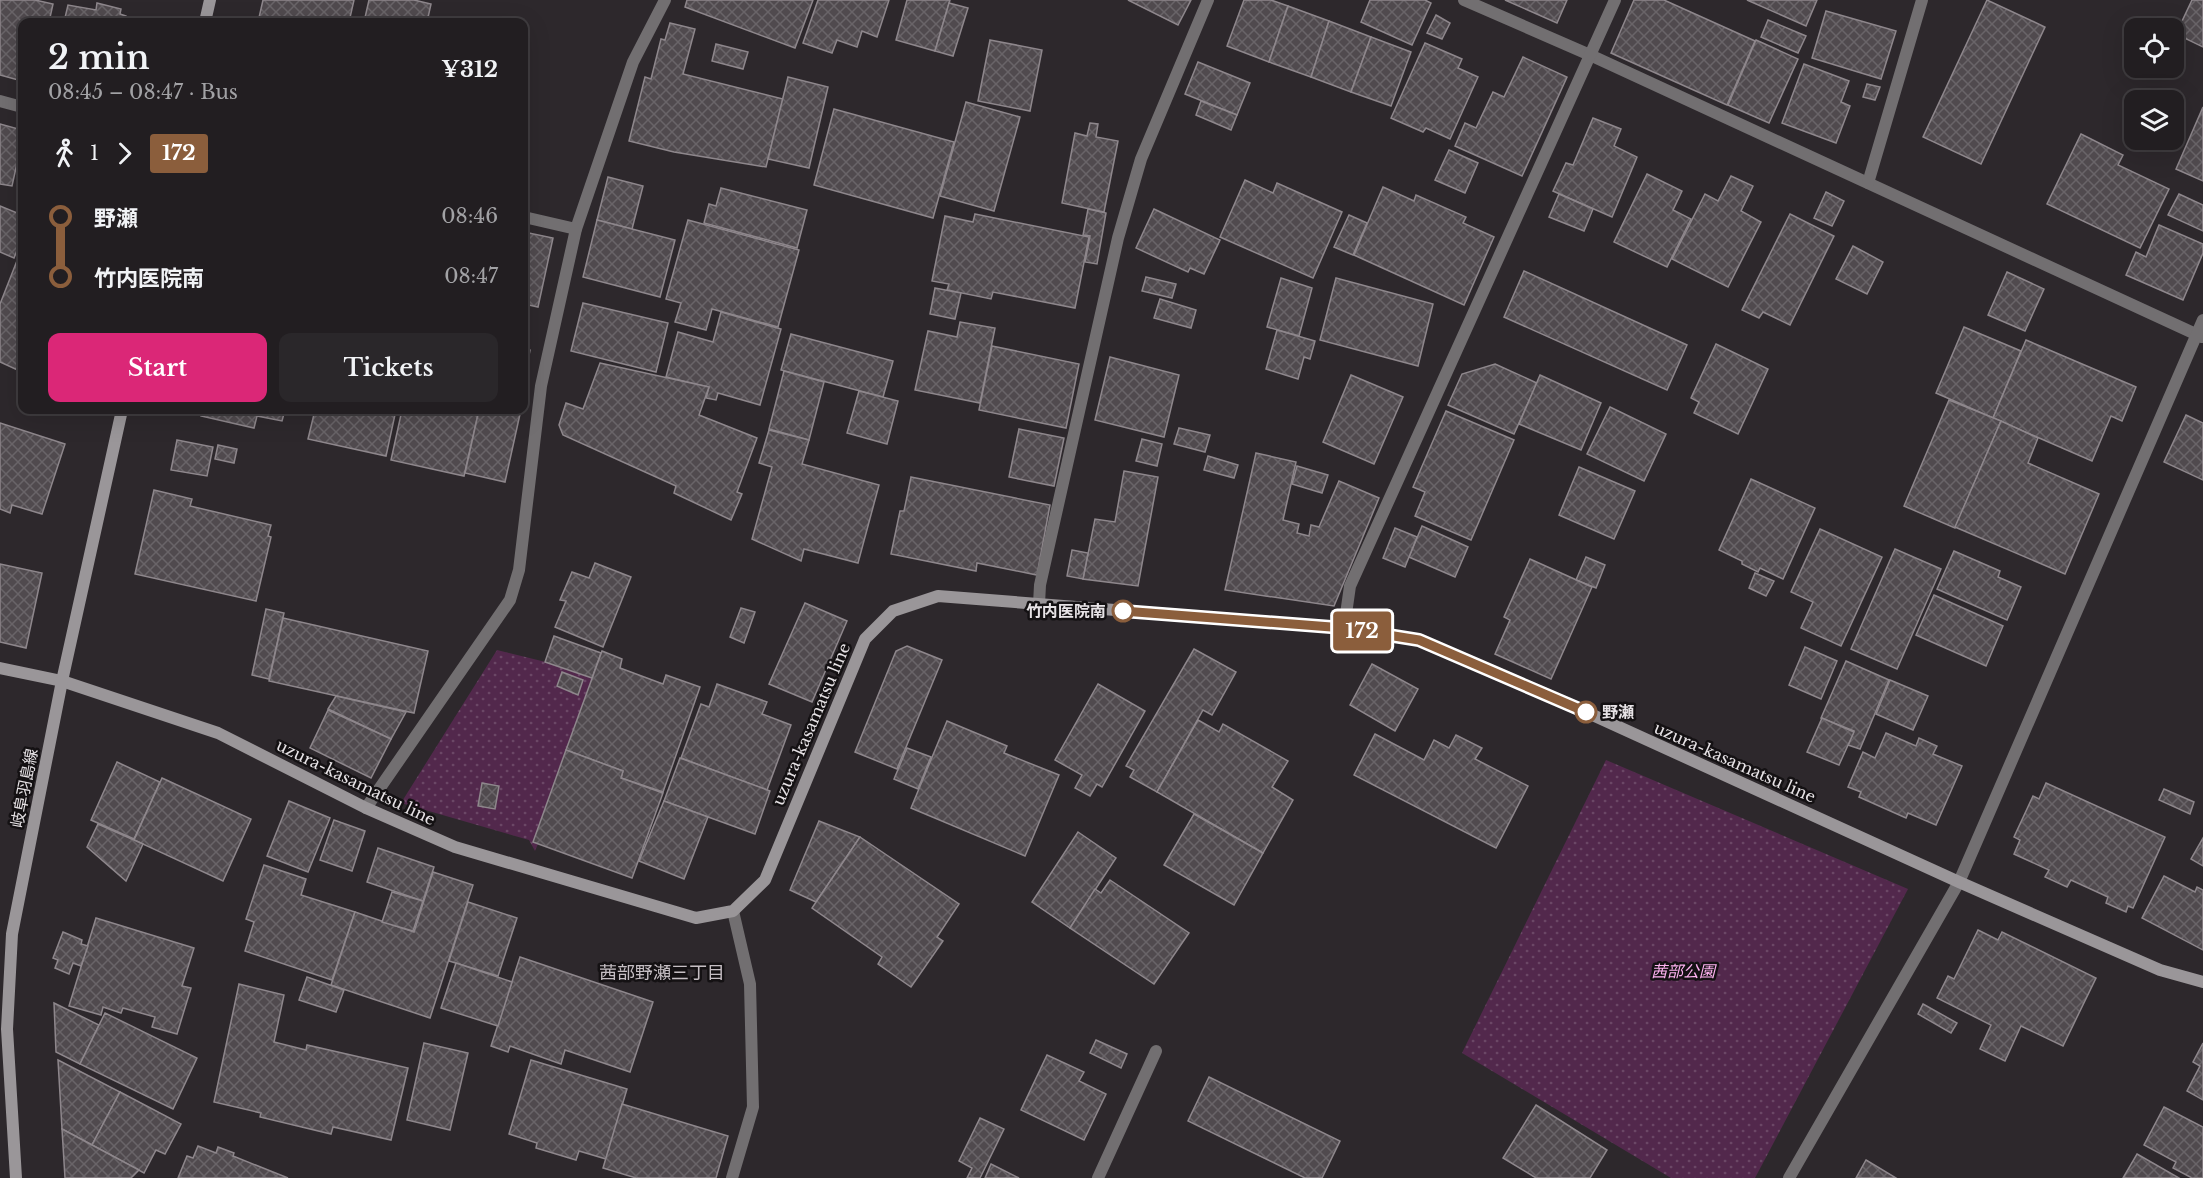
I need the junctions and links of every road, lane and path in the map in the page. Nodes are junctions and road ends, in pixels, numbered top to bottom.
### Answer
1 (210, 0) edge
2 (665, 0) edge
3 (1208, 0) edge
4 (1464, 0) edge
5 (1615, 0) edge
6 (1922, 0) edge
7 (206, 18) edge
8 (1590, 55) junction
9 (0, 101) edge
10 (18, 105) edge
11 (1868, 183) junction
12 (528, 219) edge
13 (576, 229) junction
14 (2203, 320) edge
15 (2200, 336) edge
16 (121, 414) edge
17 (1039, 604) junction
18 (1344, 628) junction
19 (0, 668) edge
20 (62, 681) junction
21 (366, 808) junction
22 (1959, 882) junction
23 (733, 911) junction
24 (2203, 982) edge
25 (1156, 1051) dead end
26 (16, 1178) edge
27 (732, 1178) edge
28 (1098, 1178) edge
29 (1789, 1178) edge

1 - 7 main road
2 - 13 street
3 - 17 street
4 - 8 street
5 - 8 street
6 - 11 street
8 - 11 street
8 - 18 street
9 - 10 street
11 - 15 street
12 - 13 street
13 - 21 street
14 - 15 street
15 - 22 street
16 - 20 main road, 岐阜羽島線
17 - 18 main road, uzura-kasamatsu line
17 - 23 main road, uzura-kasamatsu line
18 - 22 main road, uzura-kasamatsu line
19 - 20 main road, uzura-kasamatsu line
20 - 21 main road, uzura-kasamatsu line
20 - 26 main road, 岐阜羽島線
21 - 23 main road, uzura-kasamatsu line
22 - 24 main road, uzura-kasamatsu line
22 - 29 street
23 - 27 street
25 - 28 street

